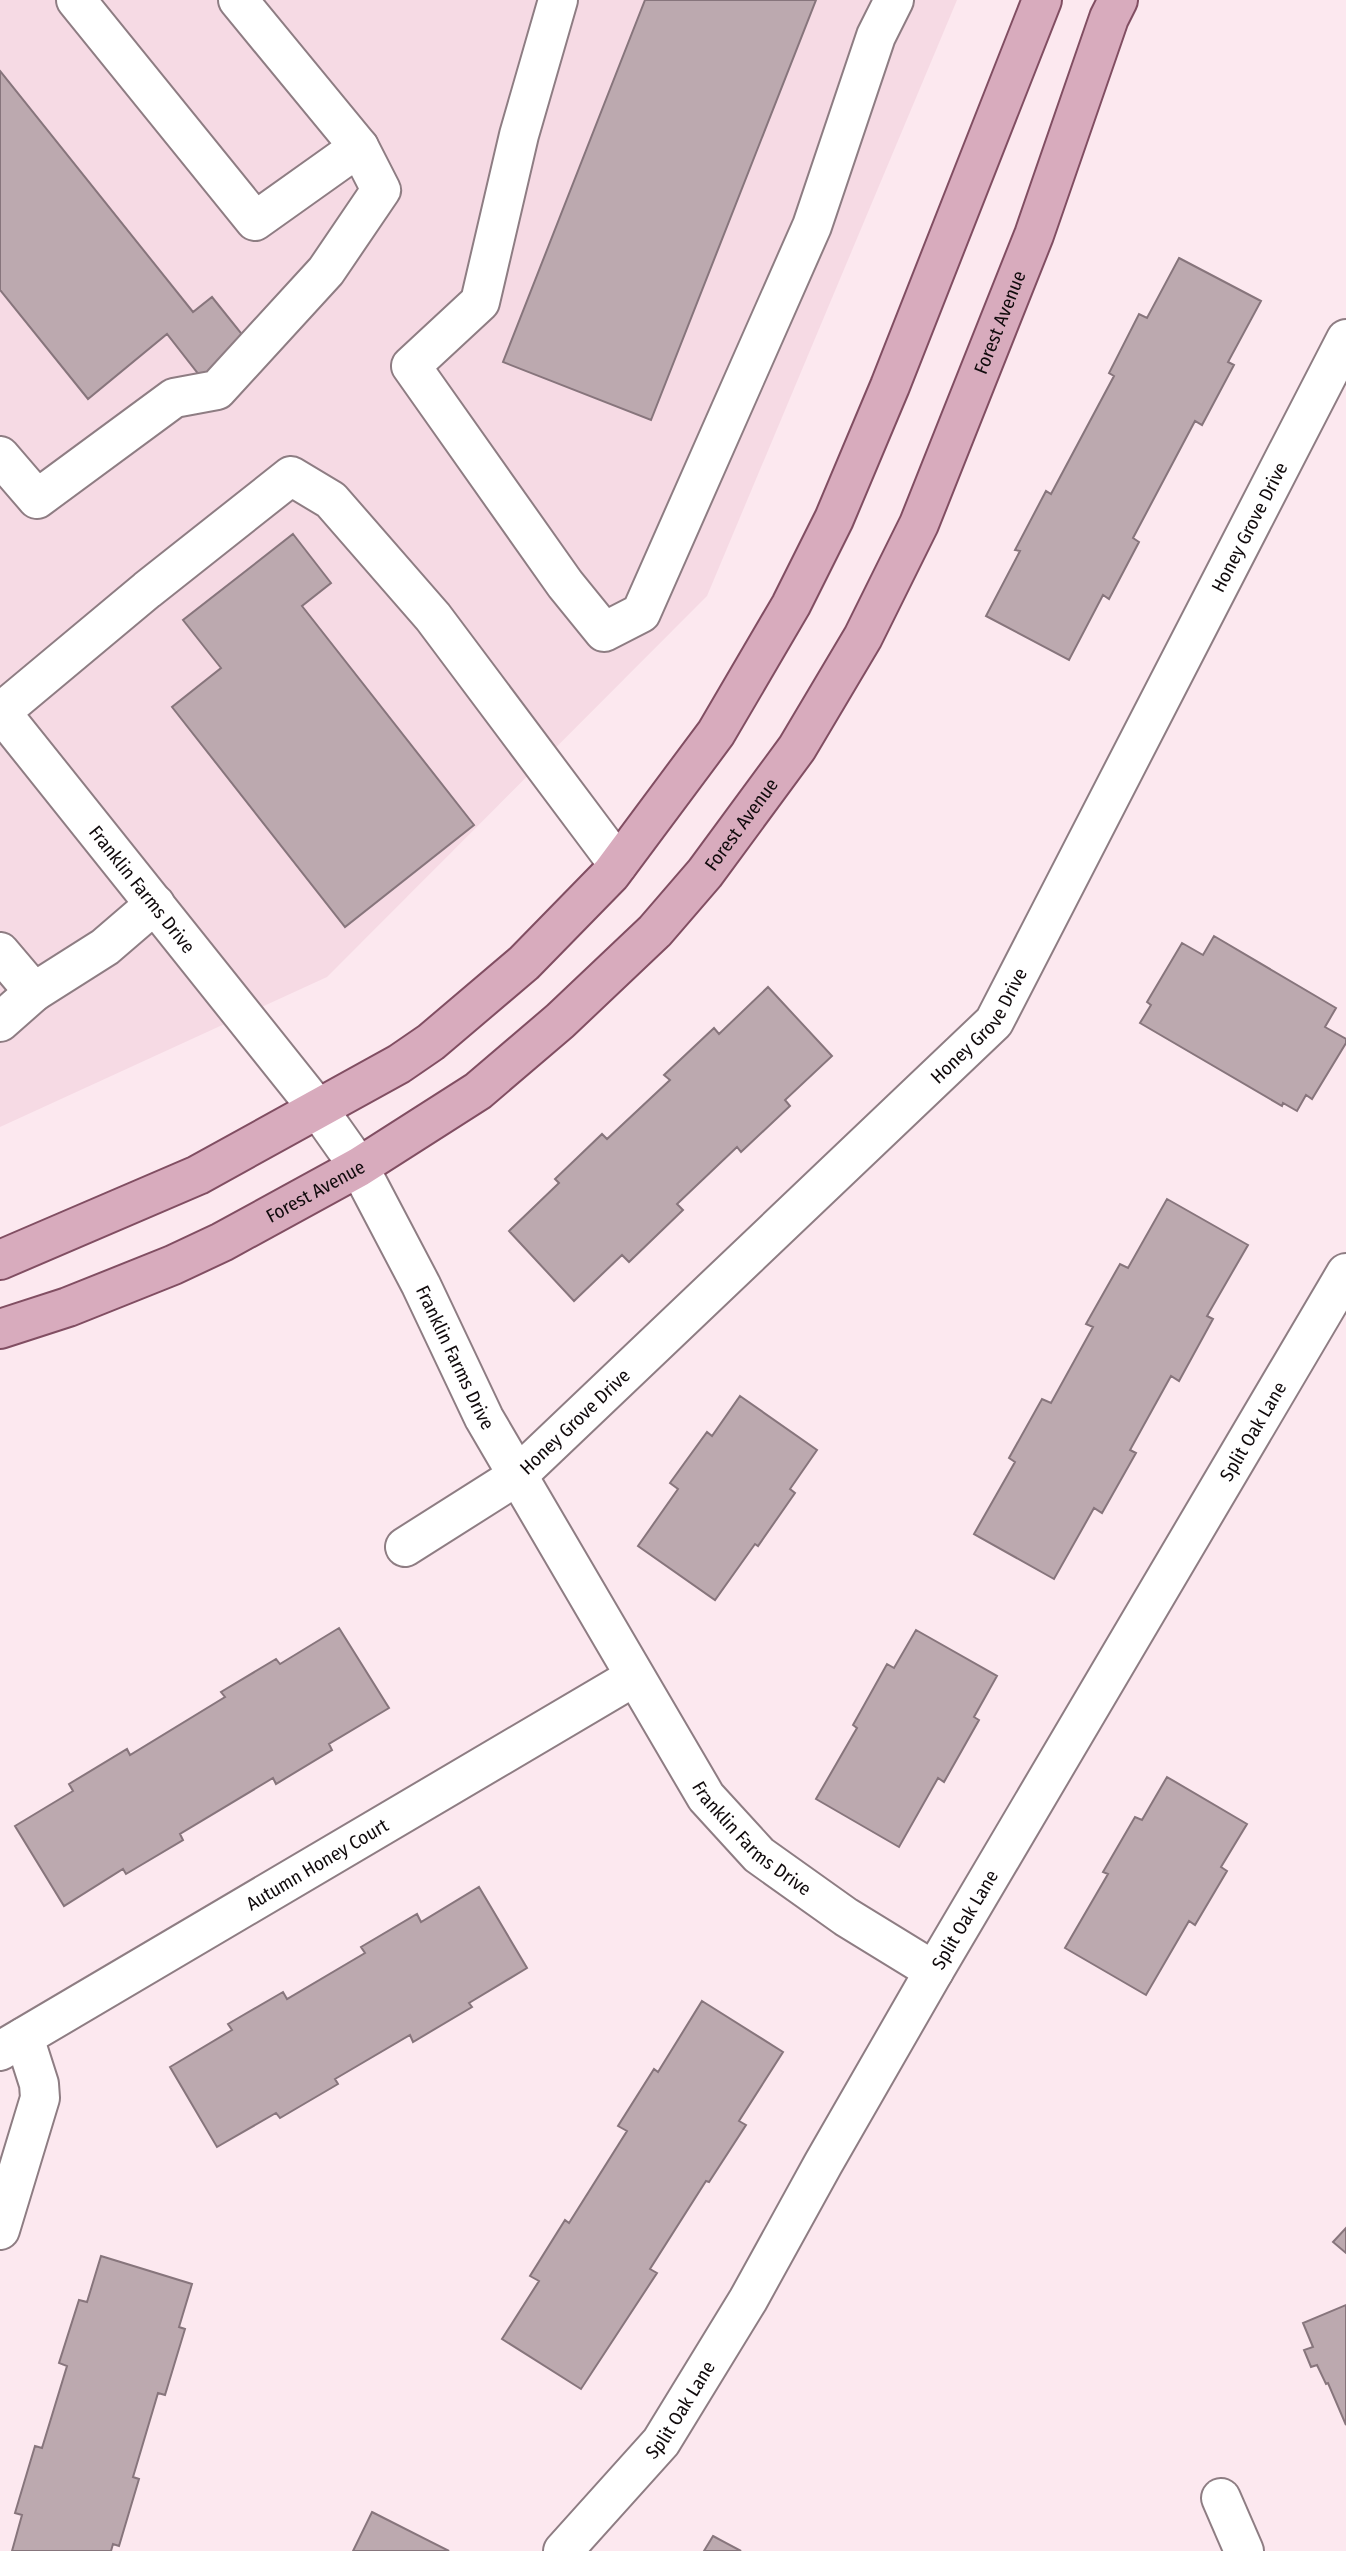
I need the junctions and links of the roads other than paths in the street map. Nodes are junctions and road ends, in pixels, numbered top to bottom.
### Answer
1 (76, 0) edge
2 (238, 0) edge
3 (558, 0) edge
4 (894, 0) edge
5 (1042, 0) edge
6 (1118, 0) edge
7 (359, 147) junction
8 (1346, 339) edge
9 (0, 456) edge
10 (0, 711) edge
11 (618, 864) junction
12 (155, 904) junction
13 (0, 952) edge
14 (34, 992) junction
15 (0, 1022) edge
16 (318, 1109) junction
17 (359, 1167) junction
18 (0, 1260) edge
19 (1346, 1273) edge
20 (0, 1329) edge
21 (517, 1476) junction
22 (405, 1547) dead end
23 (634, 1677) junction
24 (934, 1971) junction
25 (12, 2044) edge
26 (0, 2230) edge
27 (1221, 2498) dead end
28 (563, 2551) edge
29 (1244, 2551) edge

1 - 7 street
2 - 7 street
3 - 4 street
5 - 11 main road
6 - 17 main road, Forest Avenue
7 - 9 street
8 - 21 street, Honey Grove Drive
10 - 11 street
10 - 12 street, Franklin Farms Drive
11 - 16 main road
12 - 14 street
12 - 16 street, Franklin Farms Drive
13 - 14 street
14 - 15 street
16 - 17 street, Franklin Farms Drive
16 - 18 main road
17 - 20 main road, Forest Avenue
17 - 21 street, Franklin Farms Drive
19 - 24 street, Split Oak Lane
21 - 22 street, Honey Grove Drive
21 - 23 street, Franklin Farms Drive
23 - 24 street, Franklin Farms Drive
23 - 25 street, Autumn Honey Court
24 - 28 street, Split Oak Lane
25 - 26 street
27 - 29 street

